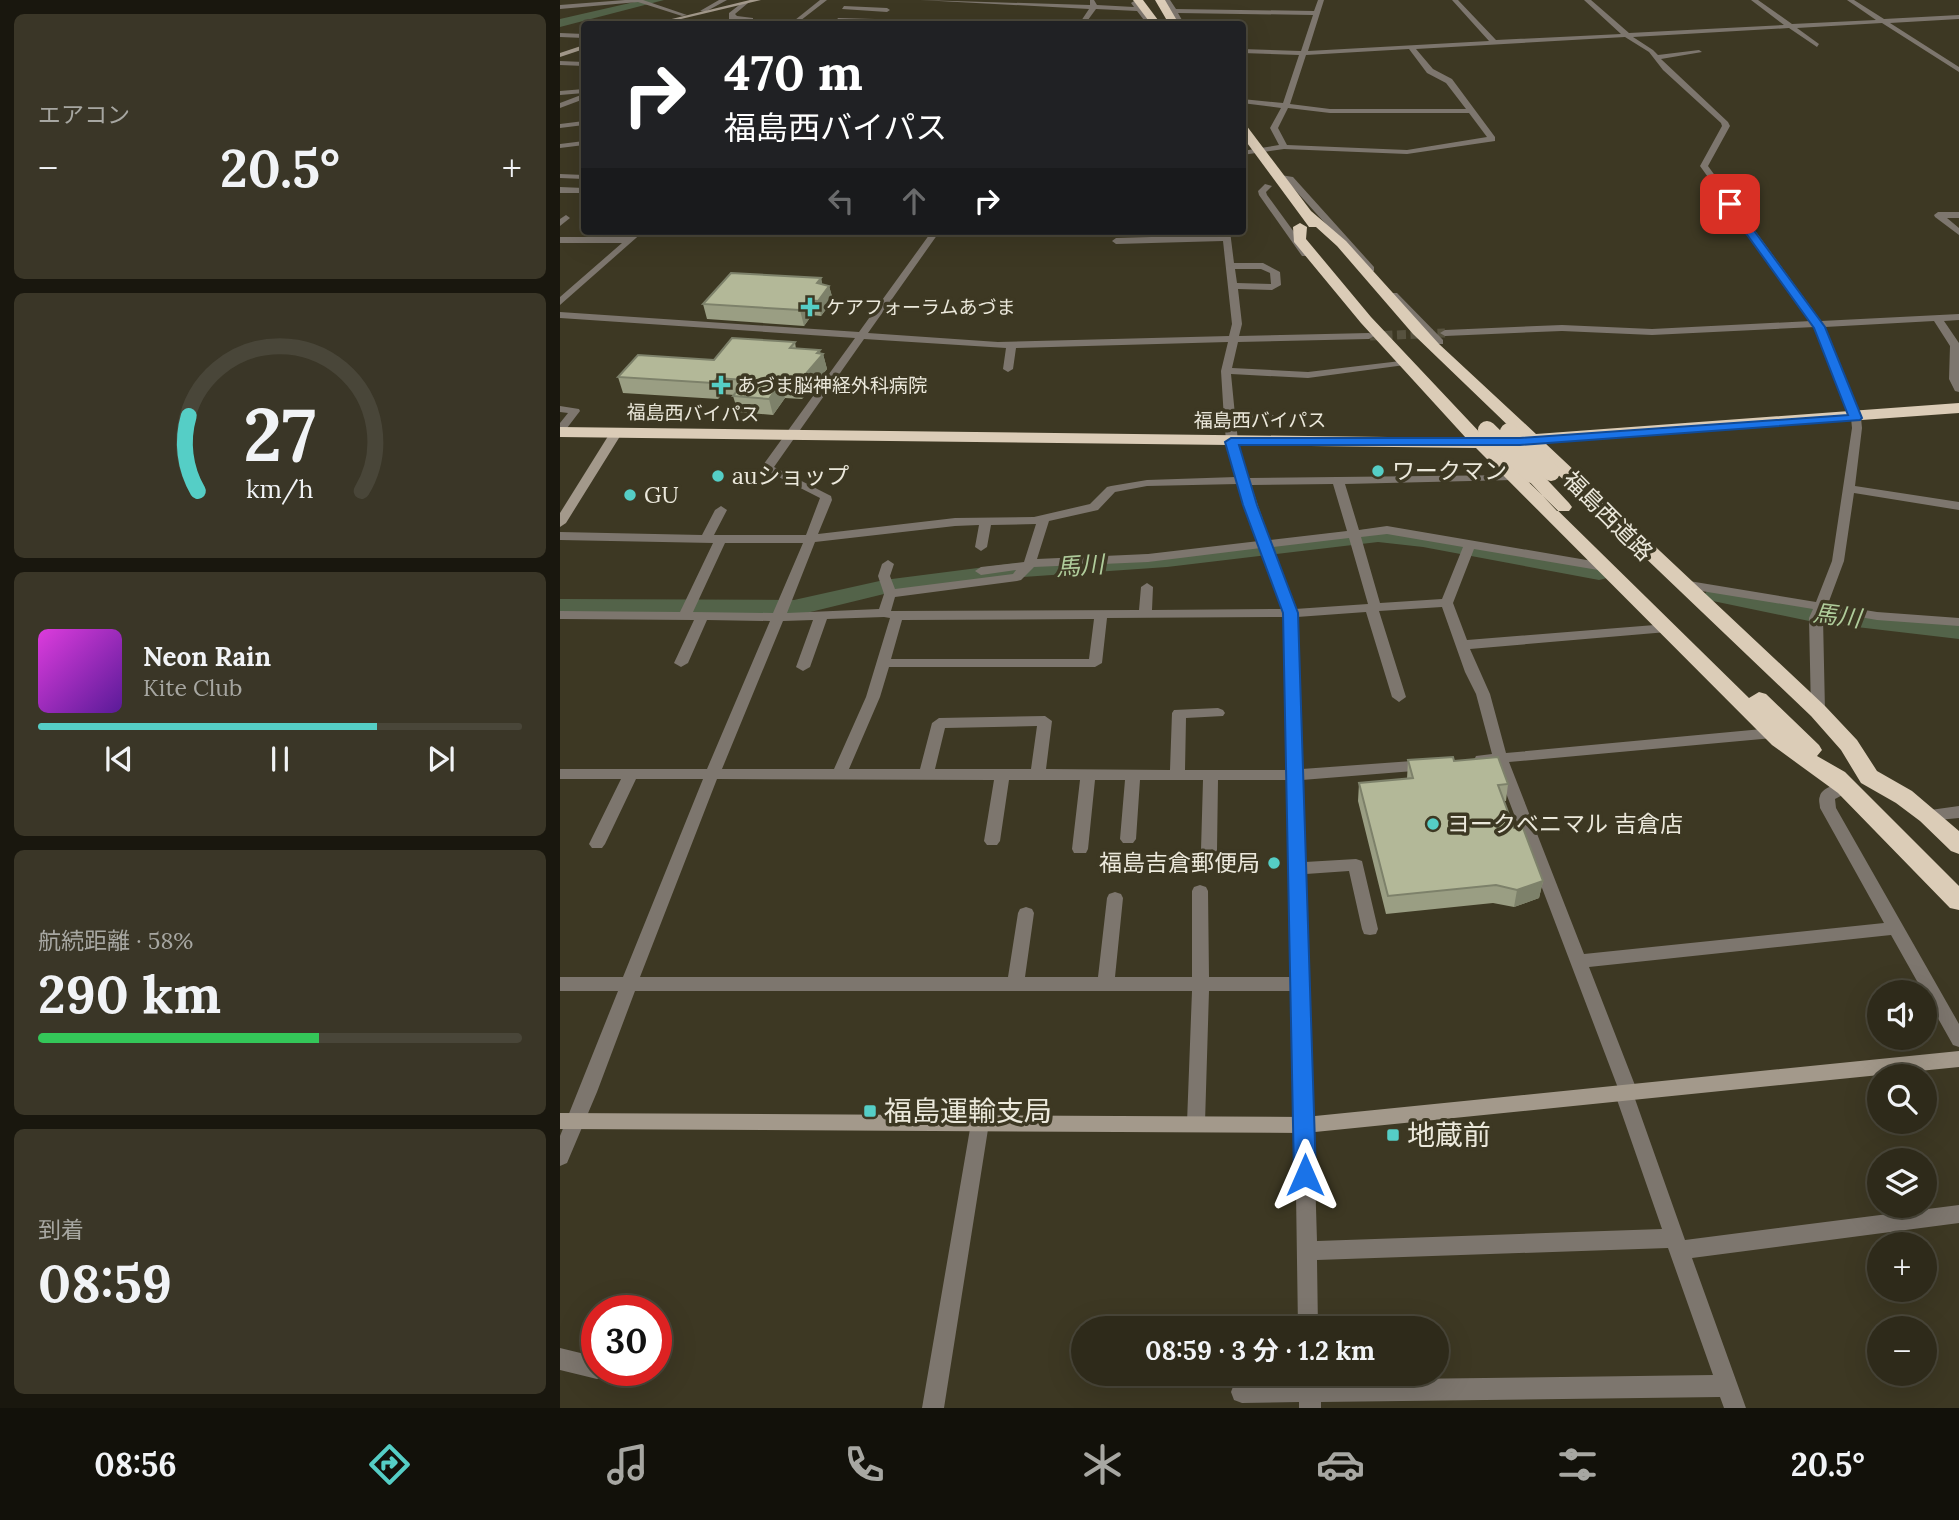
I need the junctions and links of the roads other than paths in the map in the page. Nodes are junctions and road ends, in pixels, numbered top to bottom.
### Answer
1 (724, 0) edge
2 (758, 0) edge
3 (824, 0) edge
4 (923, 0) edge
5 (1132, 0) edge
6 (1160, 0) edge
7 (1167, 0) edge
8 (1192, 0) edge
9 (1321, 0) edge
10 (1455, 0) edge
11 (1587, 0) edge
12 (1754, 0) edge
13 (1850, 0) edge
14 (637, 1) edge
15 (971, 1) edge
16 (988, 1) edge
17 (576, 3) edge
18 (745, 3) junction
19 (1093, 3) edge
20 (1138, 4) edge
21 (560, 7) edge
22 (844, 8) dead end
23 (1187, 10) junction
24 (703, 11) junction
25 (1173, 11) junction
26 (1317, 13) junction
27 (684, 15) junction
28 (1959, 17) edge
29 (751, 19) dead end
30 (838, 20) dead end
31 (663, 21) edge
32 (797, 21) edge
33 (850, 21) edge
34 (875, 21) edge
35 (1084, 21) edge
36 (1148, 21) edge
37 (1153, 21) edge
38 (1172, 21) edge
39 (1178, 21) edge
40 (1885, 22) junction
41 (1791, 27) junction
42 (560, 35) edge
43 (581, 35) edge
44 (1627, 35) junction
45 (1495, 43) junction
46 (1817, 45) dead end
47 (1411, 47) junction
48 (581, 48) edge
49 (1246, 51) edge
50 (1699, 52) dead end
51 (1303, 53) junction
52 (560, 55) edge
53 (1657, 57) junction
54 (560, 63) edge
55 (581, 64) edge
56 (1959, 70) edge
57 (581, 91) edge
58 (560, 93) edge
59 (581, 98) edge
60 (1246, 101) edge
61 (1286, 105) junction
62 (560, 106) edge
63 (1471, 111) junction
64 (581, 123) edge
65 (561, 125) edge
66 (1349, 140) dead end
67 (581, 143) edge
68 (560, 146) edge
69 (1284, 147) junction
70 (1351, 149) junction
71 (1248, 151) edge
72 (560, 167) edge
73 (581, 171) edge
74 (581, 172) edge
75 (560, 176) edge
76 (1273, 181) junction
77 (560, 190) edge
78 (581, 191) edge
79 (1959, 215) edge
80 (1303, 221) junction
81 (1959, 232) edge
82 (636, 235) edge
83 (933, 235) edge
84 (1210, 235) edge
85 (1226, 235) edge
86 (560, 240) edge
87 (630, 240) junction
88 (1116, 241) dead end
89 (1230, 266) junction
90 (1232, 286) junction
91 (1338, 286) junction
92 (560, 302) edge
93 (560, 315) edge
94 (1959, 317) edge
95 (1937, 318) junction
96 (1818, 324) junction
97 (864, 334) junction
98 (1368, 336) tunnel mouth
99 (1252, 339) junction
100 (1235, 340) junction
101 (1439, 341) junction
102 (1387, 342) junction
103 (1011, 346) junction
104 (1405, 362) junction
105 (1008, 369) dead end
106 (1226, 371) junction
107 (1959, 389) edge
108 (1959, 408) edge
109 (560, 410) edge
110 (1271, 417) dead end
111 (1229, 419) junction
112 (1959, 419) edge
113 (1857, 423) junction
114 (560, 431) edge
115 (613, 437) junction
116 (787, 440) junction
117 (560, 442) edge
118 (1486, 442) junction
119 (1232, 446) junction
120 (1539, 446) junction
121 (1531, 474) junction
122 (1338, 480) junction
123 (1242, 481) junction
124 (1847, 488) junction
125 (1959, 506) edge
126 (721, 510) dead end
127 (1043, 520) junction
128 (986, 521) junction
129 (560, 523) edge
130 (560, 536) edge
131 (1355, 536) junction
132 (706, 539) junction
133 (721, 539) junction
134 (810, 539) junction
135 (981, 547) dead end
136 (1265, 547) junction
137 (1469, 547) junction
138 (888, 564) dead end
139 (1027, 567) junction
140 (1604, 567) junction
141 (981, 570) dead end
142 (1683, 584) junction
143 (1147, 587) dead end
144 (888, 589) junction
145 (1447, 603) junction
146 (1373, 607) junction
147 (688, 610) junction
148 (780, 610) junction
149 (1818, 612) junction
150 (1290, 613) junction
151 (822, 614) junction
152 (1101, 614) junction
153 (1145, 614) junction
154 (560, 615) edge
155 (890, 615) junction
156 (702, 616) junction
157 (1959, 622) edge
158 (1667, 628) junction
159 (1464, 645) junction
160 (681, 663) dead end
161 (884, 663) junction
162 (803, 667) dead end
163 (1399, 697) dead end
164 (1818, 711) junction
165 (1217, 713) dead end
166 (1773, 733) junction
167 (1500, 758) junction
168 (560, 774) edge
169 (631, 774) junction
170 (711, 775) junction
171 (839, 775) junction
172 (926, 775) junction
173 (1002, 775) junction
174 (1038, 775) junction
175 (1088, 775) junction
176 (1177, 775) junction
177 (1211, 775) junction
178 (1294, 775) junction
179 (1133, 776) junction
180 (1870, 777) junction
181 (1845, 787) junction
182 (1959, 812) edge
183 (1928, 815) junction
184 (1128, 839) dead end
185 (992, 841) dead end
186 (597, 844) dead end
187 (1959, 845) edge
188 (1080, 849) dead end
189 (1209, 850) dead end
190 (1959, 862) edge
191 (1298, 868) junction
192 (1200, 891) dead end
193 (1115, 898) dead end
194 (1959, 901) edge
195 (1026, 913) dead end
196 (1896, 928) junction
197 (1370, 929) dead end
198 (1580, 961) junction
199 (560, 984) edge
200 (627, 984) junction
201 (1015, 984) junction
202 (1106, 984) junction
203 (1201, 984) junction
204 (1300, 984) junction
205 (1959, 1040) edge
206 (1959, 1059) edge
207 (1627, 1094) junction
208 (568, 1121) edge
209 (980, 1123) junction
210 (1196, 1123) junction
211 (1305, 1125) junction
212 (560, 1157) edge
213 (1959, 1214) edge
214 (1677, 1244) junction
215 (1306, 1251) junction
216 (1308, 1316) edge
217 (560, 1359) edge
218 (581, 1364) edge
219 (1727, 1386) junction
220 (1310, 1391) edge
221 (1242, 1392) dead end
222 (933, 1408) edge
223 (1735, 1408) edge

1 - 24 street
2 - 18 street
3 - 32 street
4 - 15 street
5 - 20 street
6 - 38 highway
7 - 25 street
8 - 23 street
9 - 26 street
10 - 45 street
11 - 44 street
12 - 41 street
13 - 40 street
14 - 17 street
14 - 27 street
15 - 16 street
16 - 19 street
17 - 21 street
18 - 24 street
18 - 29 street
19 - 20 street
19 - 35 street
20 - 36 street
20 - 37 highway
22 - 34 street
23 - 25 street
23 - 26 street
24 - 27 street
25 - 39 street
26 - 51 street
27 - 31 street
28 - 40 street
30 - 33 street
40 - 41 street
40 - 56 street
41 - 44 street
41 - 46 street
42 - 43 street
44 - 45 street
44 - 53 street
45 - 47 street
47 - 51 street
47 - 63 street
48 - 52 street
49 - 51 street
50 - 53 street
51 - 61 street
53 - 96 street
54 - 55 street
57 - 58 street
59 - 62 street
60 - 61 street
61 - 63 street
61 - 69 street
63 - 70 street
64 - 65 street
66 - 70 street
67 - 68 street
69 - 70 street
69 - 71 street
71 - 76 highway, 福島西道路
72 - 73 street
74 - 75 street
76 - 80 highway, 福島西道路
76 - 91 street
76 - 101 street
77 - 78 street
79 - 81 street
80 - 91 highway
80 - 101 highway
80 - 118 highway, 福島西道路
80 - 121 highway, 福島西道路, bridge
82 - 87 street
83 - 97 street
84 - 88 street
85 - 89 street
86 - 87 street
87 - 92 street
89 - 90 street
89 - 90 street
90 - 100 street
91 - 102 highway
93 - 97 street
94 - 95 street
95 - 96 street
95 - 107 street
96 - 101 street
96 - 113 street
97 - 103 street
97 - 116 street
98 - 99 street
99 - 100 street
99 - 102 street
100 - 103 street
100 - 106 street
101 - 120 highway
102 - 104 highway
103 - 105 street
104 - 106 street
104 - 118 highway
106 - 111 street
108 - 113 highway, 福島西バイパス
109 - 114 street
110 - 111 street
111 - 119 street
112 - 113 highway, 福島西バイパス
113 - 120 highway, 福島西バイパス
113 - 124 street
114 - 115 highway, 福島西バイパス
115 - 116 highway, 福島西バイパス
115 - 117 highway, 福島西バイパス
115 - 129 street
116 - 119 highway, 福島西バイパス
116 - 134 street
118 - 119 highway, 福島西バイパス
118 - 120 highway, 福島西バイパス
118 - 121 highway
119 - 123 street
120 - 142 highway
121 - 122 street
121 - 140 highway
121 - 180 highway, 福島西道路
121 - 181 highway, 福島西道路
122 - 123 street
122 - 131 street
123 - 127 street
123 - 136 street
124 - 125 street
124 - 149 street
126 - 132 street
127 - 128 street
127 - 139 street
128 - 134 street
128 - 135 street
130 - 132 street
131 - 136 street
131 - 137 street
131 - 146 street
132 - 133 street
133 - 134 street
133 - 147 street
134 - 148 street
136 - 139 street
136 - 150 street
137 - 140 street
137 - 145 street
138 - 144 street
139 - 141 street
139 - 144 street
140 - 158 highway
142 - 149 street
142 - 164 highway
143 - 153 street
144 - 155 street
145 - 146 street
145 - 159 street
146 - 150 street
146 - 163 street
147 - 154 street
147 - 156 street
148 - 151 street
148 - 156 street
148 - 170 street
149 - 157 street
149 - 164 street
150 - 153 street
150 - 178 street
151 - 155 street
151 - 162 street
152 - 153 street
152 - 155 street
152 - 161 street
155 - 161 street
156 - 160 street
158 - 159 street
158 - 166 highway
159 - 167 street
161 - 171 street
164 - 180 highway
165 - 176 street
166 - 167 street
166 - 181 highway
167 - 178 street
167 - 198 street
168 - 169 street
169 - 170 street
169 - 186 street
170 - 171 street
170 - 200 street
171 - 172 street
172 - 173 street
172 - 174 street
173 - 174 street
173 - 185 street
174 - 175 street
175 - 179 street
175 - 188 street
176 - 177 street
176 - 179 street
177 - 178 street
177 - 189 street
178 - 191 street
179 - 184 street
180 - 183 highway
180 - 190 highway, 福島西道路
181 - 194 highway, 福島西道路
181 - 196 street
182 - 183 street
183 - 187 highway
191 - 197 street
191 - 204 street
192 - 203 street
193 - 202 street
195 - 201 street
196 - 198 street
196 - 205 street
198 - 207 street
199 - 200 street
200 - 201 street
200 - 208 street
201 - 202 street
202 - 203 street
203 - 204 street
203 - 210 street
204 - 211 street
206 - 207 street
207 - 211 street
207 - 214 street
208 - 209 street
208 - 212 street
209 - 210 street
209 - 222 street
210 - 211 street
211 - 215 street
213 - 214 street
214 - 215 street
214 - 219 street
215 - 216 street
217 - 218 street
219 - 220 street
219 - 223 street
220 - 221 street

